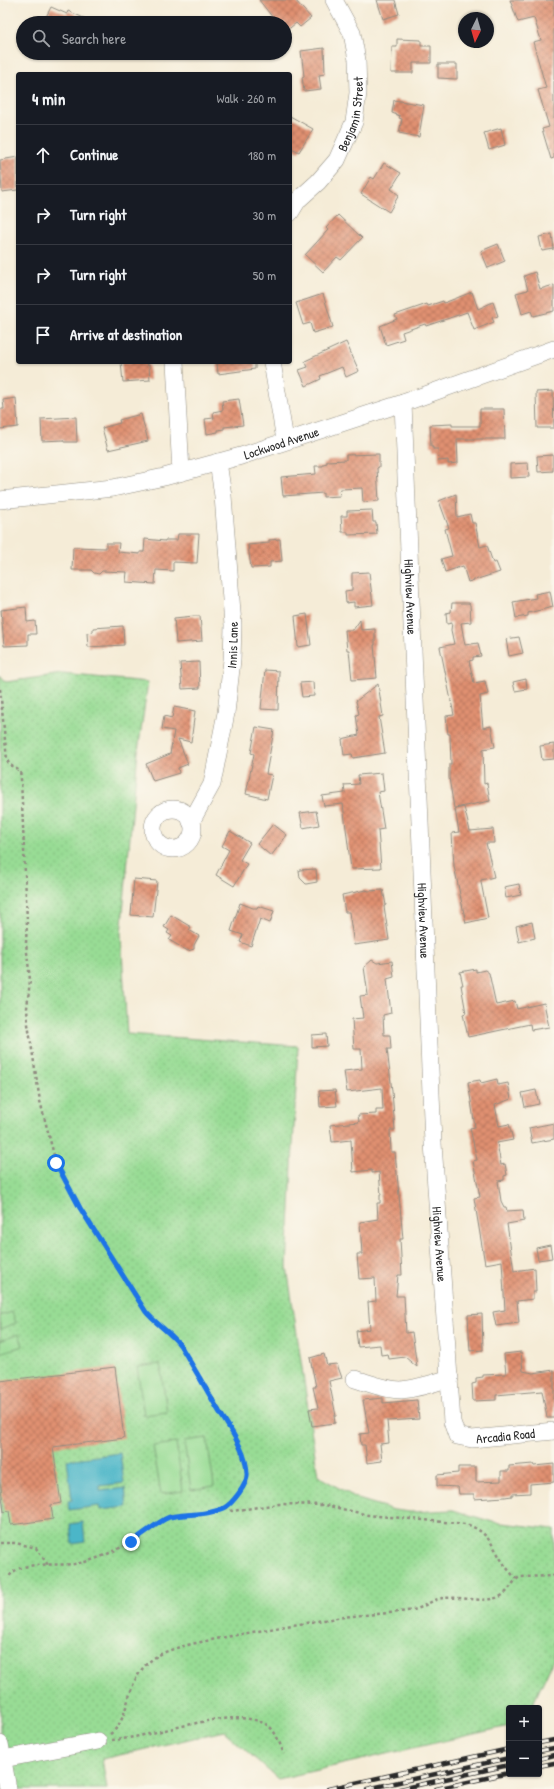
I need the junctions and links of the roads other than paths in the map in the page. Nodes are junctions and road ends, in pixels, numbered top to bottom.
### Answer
1 (334, 0) edge
2 (293, 202) edge
3 (554, 349) edge
4 (174, 364) edge
5 (272, 364) edge
6 (403, 403) junction
7 (285, 440) junction
8 (218, 462) junction
9 (182, 472) junction
10 (0, 500) edge
11 (191, 822) dead end
12 (450, 1378) junction
13 (355, 1379) dead end
14 (554, 1431) edge
15 (457, 1436) joint
16 (98, 1741) road end
17 (1, 1751) edge
18 (8, 1789) edge

1 - 2 street, Benjamin Street
3 - 6 street, Lockwood Avenue
4 - 9 street
5 - 7 street
6 - 7 street, Lockwood Avenue
6 - 12 street, Highview Avenue
7 - 8 street, Lockwood Avenue
8 - 9 street, Lockwood Avenue
8 - 11 street, Innis Lane
9 - 10 street, Lockwood Avenue
12 - 13 street
12 - 15 street, Highview Avenue
14 - 15 street, Arcadia Road
16 - 17 street
17 - 18 street

